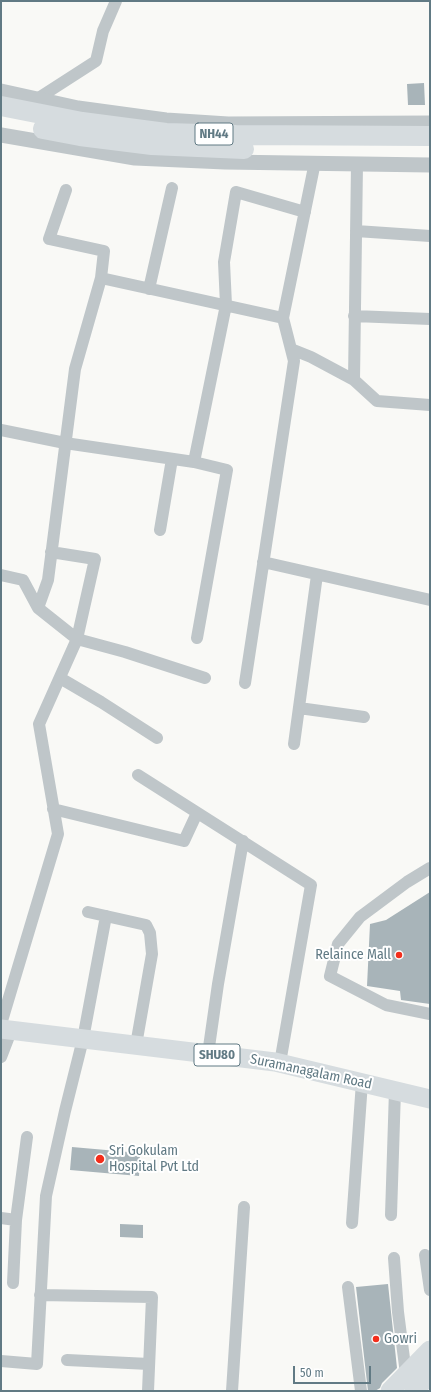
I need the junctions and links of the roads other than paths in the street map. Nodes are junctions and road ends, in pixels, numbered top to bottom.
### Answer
1 (116, 1) edge
2 (1, 91) edge
3 (37, 99) junction
4 (1, 106) edge
5 (1, 120) edge
6 (430, 123) edge
7 (1, 135) edge
8 (430, 136) edge
9 (430, 150) edge
10 (315, 162) junction
11 (357, 164) junction
12 (430, 165) edge
13 (172, 188) dead end
14 (66, 190) dead end
15 (305, 212) junction
16 (356, 231) junction
17 (430, 236) edge
18 (101, 278) junction
19 (148, 289) junction
20 (226, 305) junction
21 (354, 316) junction
22 (283, 318) junction
23 (430, 319) edge
24 (291, 349) junction
25 (354, 380) junction
26 (430, 405) edge
27 (1, 430) edge
28 (65, 443) junction
29 (172, 459) junction
30 (194, 462) junction
31 (160, 530) dead end
32 (51, 552) junction
33 (263, 562) junction
34 (317, 575) junction
35 (1, 576) edge
36 (430, 600) edge
37 (38, 608) junction
38 (197, 638) dead end
39 (77, 639) junction
40 (60, 678) junction
41 (205, 678) dead end
42 (245, 683) dead end
43 (299, 708) junction
44 (364, 717) dead end
45 (156, 738) dead end
46 (294, 744) dead end
47 (138, 775) dead end
48 (53, 809) junction
49 (197, 813) junction
50 (242, 841) junction
51 (430, 868) edge
52 (88, 912) dead end
53 (106, 916) junction
54 (430, 1014) edge
55 (4, 1028) edge
56 (83, 1039) junction
57 (136, 1045) junction
58 (208, 1054) junction
59 (1, 1057) edge
60 (280, 1063) junction
61 (362, 1082) junction
62 (395, 1090) junction
63 (430, 1099) edge
64 (27, 1137) dead end
65 (244, 1207) dead end
66 (391, 1215) dead end
67 (1, 1218) edge
68 (16, 1220) junction
69 (352, 1223) dead end
70 (425, 1255) dead end
71 (394, 1258) dead end
72 (13, 1283) dead end
73 (348, 1287) dead end
74 (430, 1290) edge
75 (40, 1295) junction
76 (430, 1350) edge
77 (430, 1357) edge
78 (67, 1360) dead end
79 (1, 1361) edge
80 (430, 1363) edge
81 (149, 1364) junction
82 (430, 1374) edge
83 (430, 1384) edge
84 (408, 1385) edge
85 (148, 1391) edge
86 (232, 1391) edge
87 (360, 1391) edge
88 (390, 1391) edge
89 (398, 1391) edge
90 (424, 1391) edge

1 - 3 street
2 - 3 street
3 - 6 street
4 - 8 highway, NH44
5 - 9 highway, NH44
7 - 10 street
10 - 11 street
10 - 15 street
11 - 12 street
11 - 16 street
13 - 19 street
14 - 18 street
15 - 20 street
15 - 22 street
16 - 17 street
16 - 21 street
18 - 19 street
18 - 28 street
19 - 20 street
20 - 22 street
20 - 30 street
21 - 23 street
21 - 25 street
22 - 24 street
24 - 25 street
24 - 33 street
25 - 26 street
27 - 28 street
28 - 29 street
28 - 32 street
29 - 30 street
29 - 31 street
30 - 38 street
32 - 37 street
32 - 39 street
33 - 34 street
33 - 42 street
34 - 36 street
34 - 43 street
35 - 37 street
37 - 39 street
39 - 40 street
39 - 41 street
40 - 45 street
40 - 48 street
43 - 44 street
43 - 46 street
47 - 49 street
48 - 49 street
48 - 55 street
49 - 50 street
50 - 58 street
50 - 60 street
51 - 54 street
52 - 53 street
53 - 56 street
53 - 57 street
55 - 56 main road, Suramanagalam Road / SHU80
55 - 59 street
56 - 57 main road, Suramanagalam Road / SHU80
56 - 75 street
57 - 58 main road, Suramanagalam Road / SHU80
58 - 60 main road, Suramanagalam Road / SHU80
60 - 61 main road, Suramanagalam Road / SHU80
61 - 62 main road, Suramanagalam Road / SHU80
61 - 69 street
62 - 63 main road, Suramanagalam Road / SHU80
62 - 66 street
64 - 68 street
65 - 86 street
67 - 68 street
68 - 72 street
70 - 74 street
71 - 84 street
73 - 87 street
75 - 79 street
75 - 81 street
76 - 84 main road
77 - 89 main road
78 - 81 street
80 - 84 main road
81 - 85 street
82 - 84 main road
83 - 90 main road
84 - 88 main road

